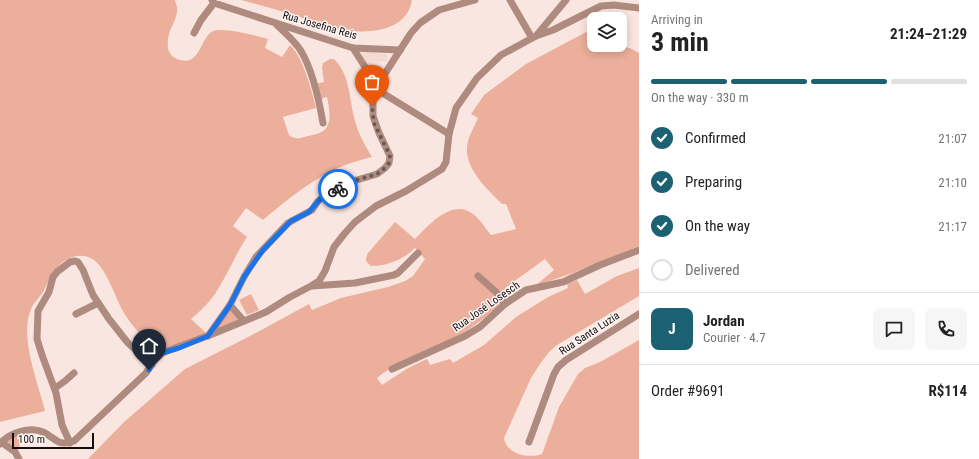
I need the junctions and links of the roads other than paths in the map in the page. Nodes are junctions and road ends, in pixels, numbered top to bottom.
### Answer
1 (475, 0) edge
2 (510, 0) edge
3 (566, 0) edge
4 (213, 2) edge
5 (639, 8) edge
6 (275, 24) junction
7 (194, 33) dead end
8 (534, 37) junction
9 (353, 48) junction
10 (400, 50) junction
11 (376, 88) junction
12 (323, 123) dead end
13 (449, 134) junction
14 (639, 250) edge
15 (418, 253) dead end
16 (478, 276) dead end
17 (311, 286) junction
18 (98, 303) junction
19 (505, 304) junction
20 (230, 305) junction
21 (76, 314) dead end
22 (639, 314) edge
23 (244, 321) junction
24 (208, 336) junction
25 (152, 364) junction
26 (392, 369) dead end
27 (74, 373) dead end
28 (55, 388) junction
29 (529, 442) dead end
30 (1, 443) edge
31 (70, 443) junction
32 (19, 459) edge

1 - 10 street
2 - 8 street
3 - 8 street
4 - 6 street, Rua Josefina Reis
4 - 7 street, Rua Josefina Reis
5 - 8 street
6 - 9 street, Rua Josefina Reis
6 - 12 street
8 - 13 street
9 - 10 street, Rua Josefina Reis
9 - 11 street
10 - 11 street
11 - 13 street
11 - 20 street
13 - 17 street
14 - 19 street, Rua José Losesch
15 - 17 street
16 - 19 street
17 - 23 street
18 - 21 street
18 - 25 street
18 - 28 street
19 - 26 street, Rua José Losesch
20 - 23 street
20 - 24 street
22 - 29 street, Rua Santa Luzia
23 - 24 street
24 - 25 street
25 - 31 street
27 - 28 street
28 - 31 street
30 - 31 street
30 - 32 street

